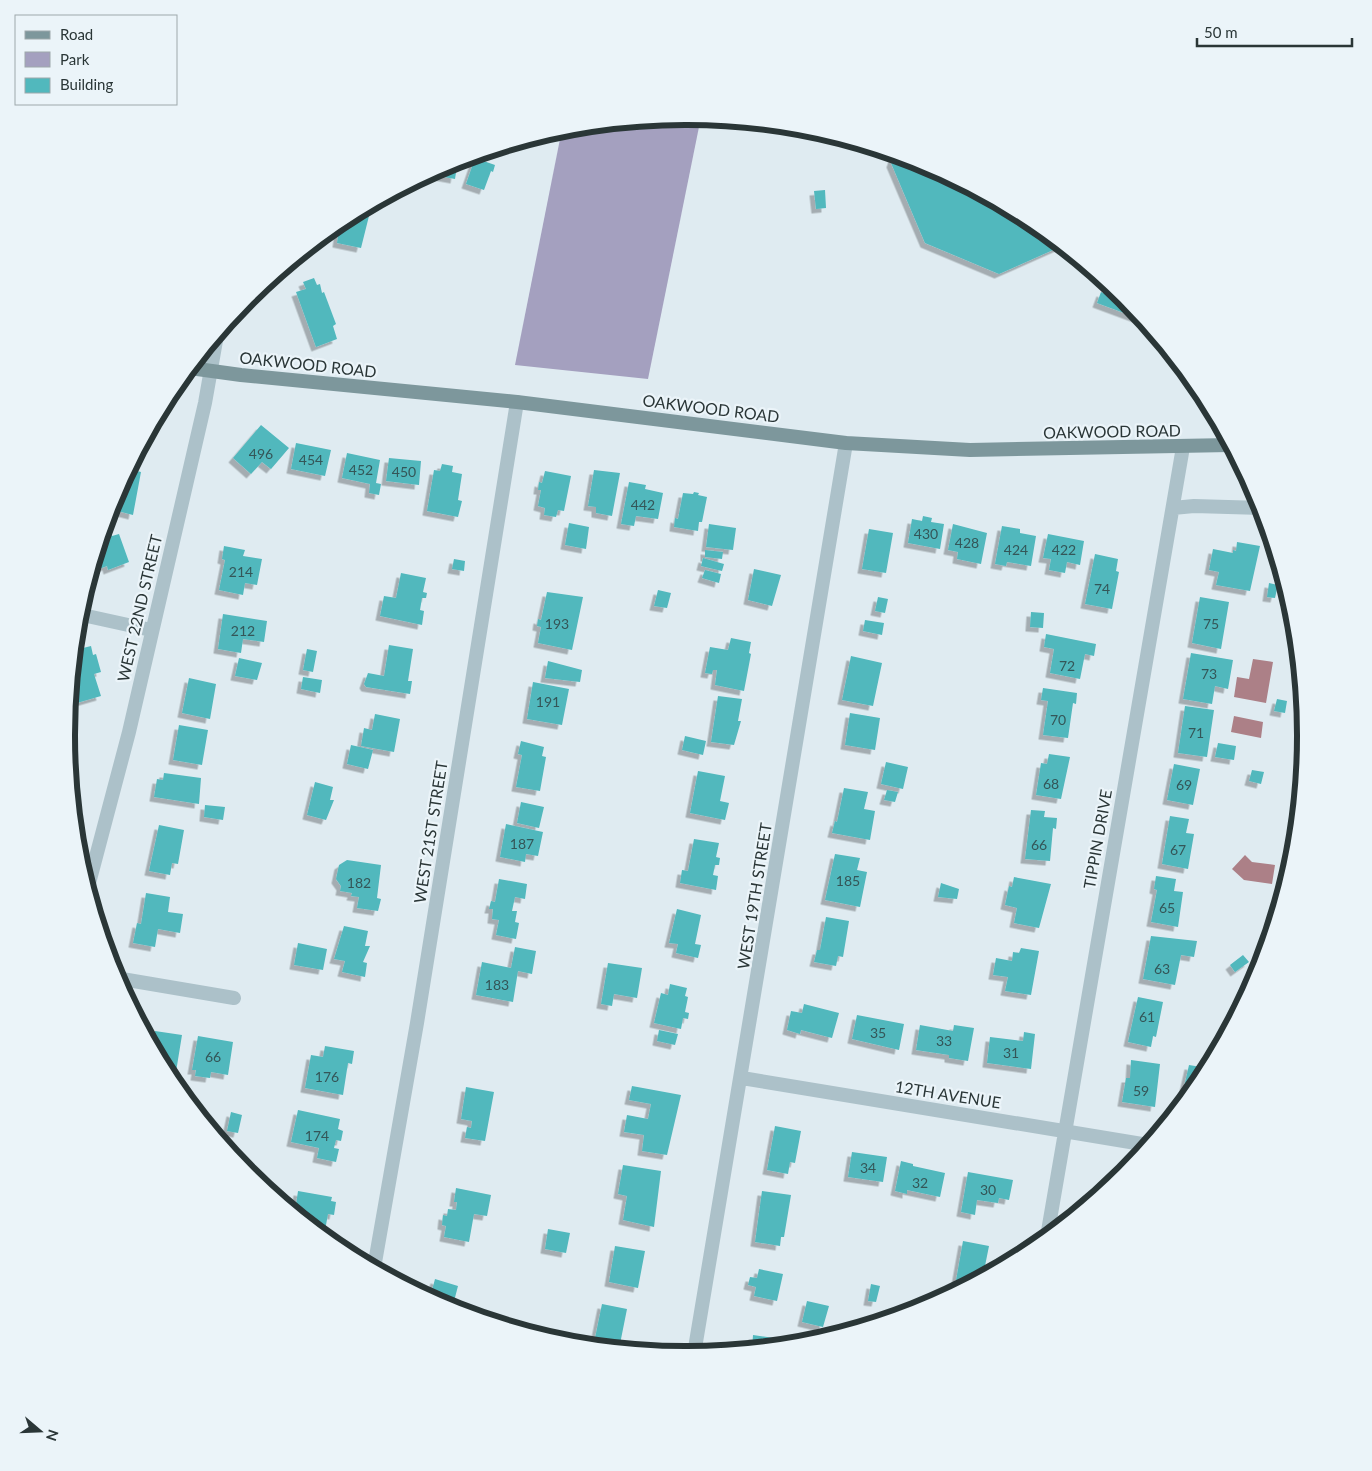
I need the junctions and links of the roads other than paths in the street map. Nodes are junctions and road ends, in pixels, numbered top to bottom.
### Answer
1 (215, 348) edge
2 (197, 369) edge
3 (211, 371) junction
4 (517, 402) junction
5 (846, 443) junction
6 (1223, 445) edge
7 (1183, 447) junction
8 (1173, 508) junction
9 (1252, 508) edge
10 (87, 616) edge
11 (151, 630) junction
12 (91, 874) edge
13 (127, 980) edge
14 (234, 998) dead end
15 (742, 1078) junction
16 (1065, 1130) junction
17 (1140, 1144) edge
18 (1048, 1227) edge
19 (375, 1262) edge
20 (695, 1346) edge

1 - 3 street, WEST 22ND STREET
2 - 3 main road, OAKWOOD ROAD
3 - 4 main road, OAKWOOD ROAD
3 - 11 street, WEST 22ND STREET
4 - 5 main road, OAKWOOD ROAD
4 - 19 street, WEST 21ST STREET
5 - 7 main road, OAKWOOD ROAD
5 - 15 street, WEST 19TH STREET
6 - 7 main road, OAKWOOD ROAD
7 - 8 street, TIPPIN DRIVE
8 - 9 street
8 - 16 street, TIPPIN DRIVE
10 - 11 street
11 - 12 street, WEST 22ND STREET
13 - 14 street
15 - 16 street, 12TH AVENUE
15 - 20 street, WEST 19TH STREET
16 - 17 street, 12TH AVENUE
16 - 18 street, TIPPIN DRIVE

